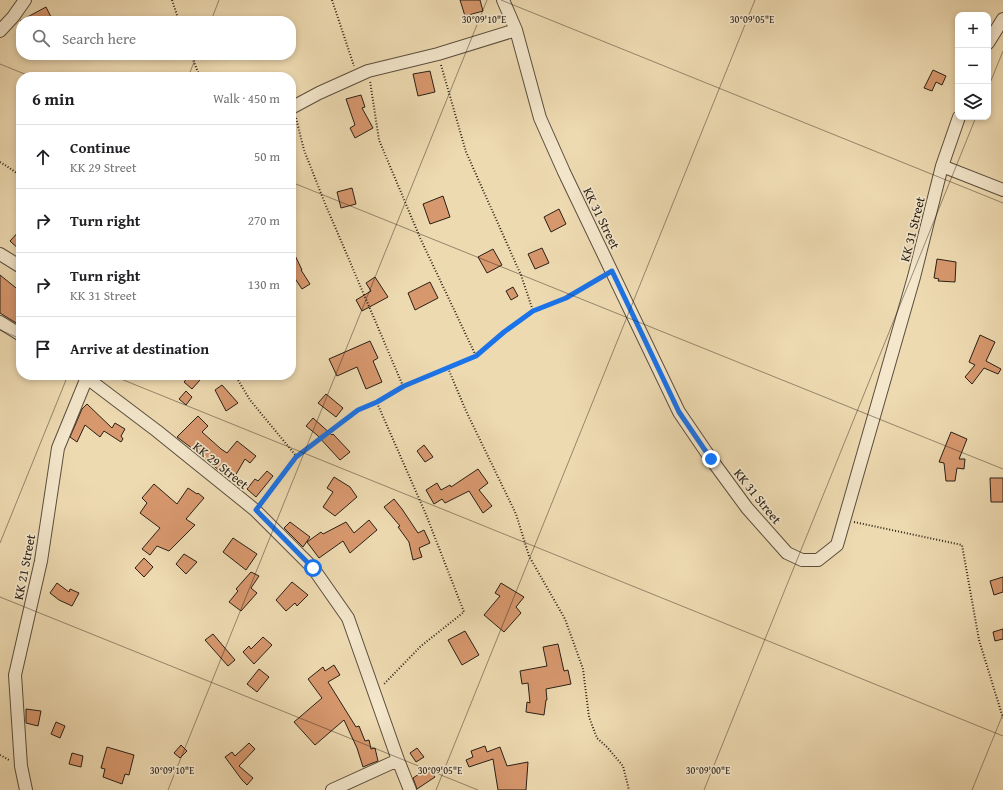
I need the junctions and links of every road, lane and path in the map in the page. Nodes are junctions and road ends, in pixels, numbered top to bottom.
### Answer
1 (25, 0) edge
2 (172, 0) edge
3 (332, 0) edge
4 (503, 0) edge
5 (178, 16) edge
6 (1003, 19) edge
7 (516, 30) junction
8 (0, 31) edge
9 (991, 38) edge
10 (438, 54) junction
11 (193, 60) edge
12 (198, 72) edge
13 (363, 74) junction
14 (296, 106) edge
15 (958, 120) edge
16 (296, 122) edge
17 (0, 162) edge
18 (942, 166) junction
19 (16, 172) edge
20 (1003, 190) edge
21 (0, 254) edge
22 (16, 264) edge
23 (612, 271) junction
24 (533, 311) junction
25 (0, 322) edge
26 (16, 332) edge
27 (476, 356) junction
28 (448, 368) junction
29 (84, 380) edge
30 (91, 380) edge
31 (238, 380) edge
32 (404, 386) junction
33 (377, 402) junction
34 (296, 457) junction
35 (256, 510) junction
36 (844, 519) junction
37 (374, 694) junction
38 (1003, 718) edge
39 (398, 760) junction
40 (26, 790) edge
41 (332, 790) edge
42 (410, 790) edge
43 (629, 790) edge

1 - 8 street
2 - 5 path
3 - 13 path
4 - 7 street, KK 31 Street
6 - 9 street
7 - 10 street
7 - 23 street, KK 31 Street
10 - 13 street
10 - 24 path
11 - 12 path
13 - 14 street
13 - 27 path
15 - 18 street, KK 31 Street
16 - 32 path
17 - 19 path
18 - 20 street
18 - 36 street, KK 31 Street
21 - 22 street
23 - 24 path
23 - 36 street, KK 31 Street
24 - 27 path
25 - 26 street
27 - 28 path
28 - 32 path
28 - 43 path
29 - 40 street, KK 21 Street
30 - 35 street, KK 29 Street
31 - 34 path
32 - 33 path
33 - 34 path
33 - 37 path
34 - 35 path
35 - 37 street, KK 29 Street
36 - 38 path
37 - 39 street, KK 29 Street
39 - 41 street
39 - 42 street, KK 29 Street

